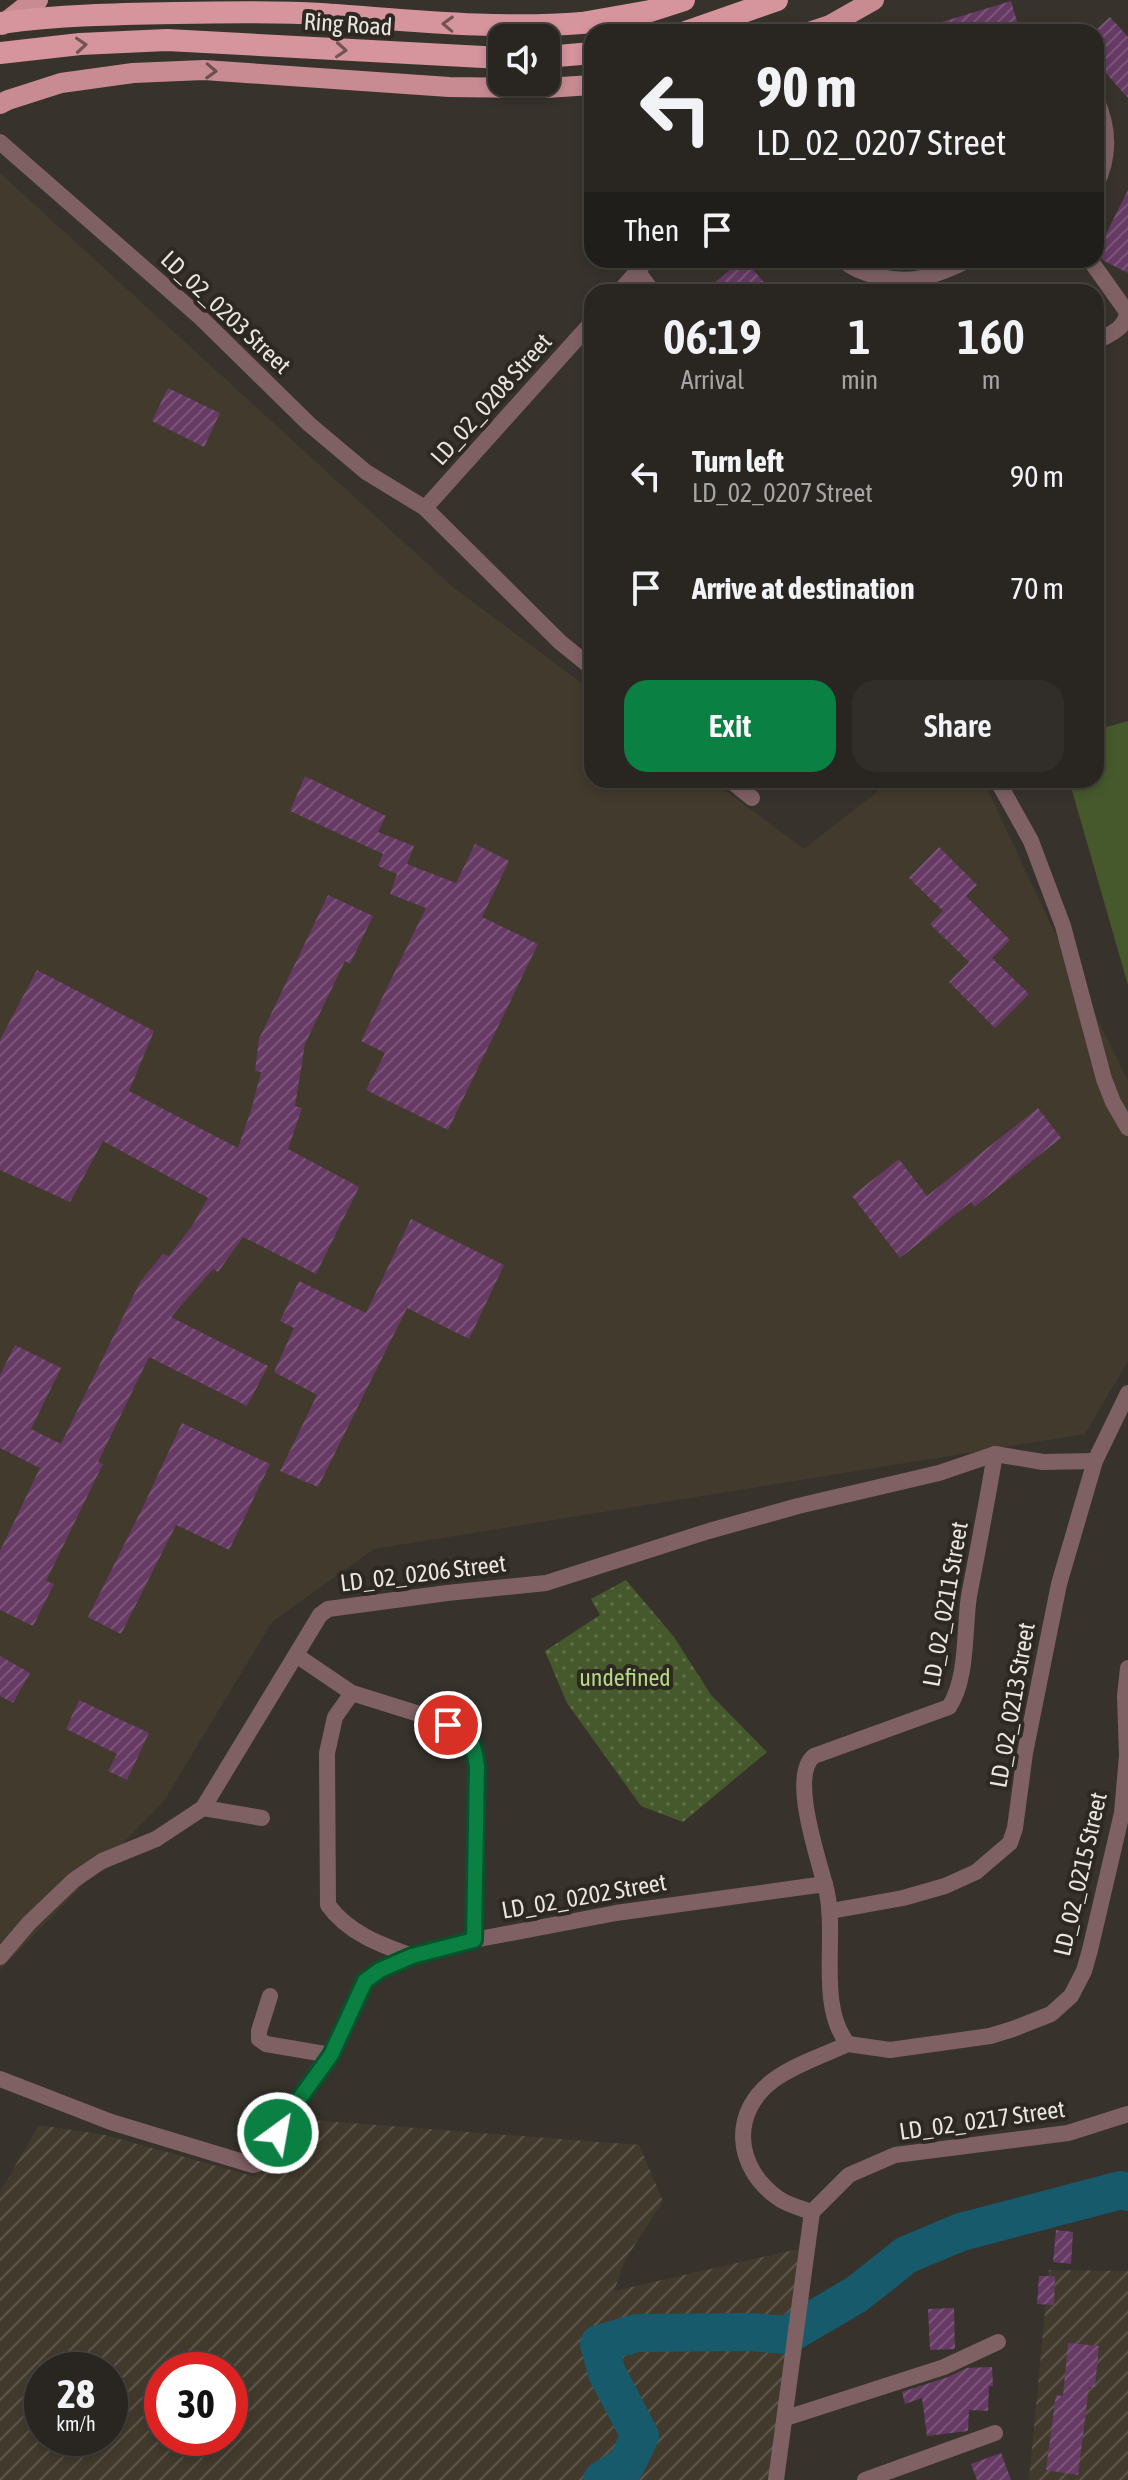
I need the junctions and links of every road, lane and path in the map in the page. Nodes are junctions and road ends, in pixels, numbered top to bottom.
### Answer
1 (38, 0) edge
2 (684, 0) edge
3 (777, 0) edge
4 (874, 0) edge
5 (709, 24) edge
6 (835, 24) edge
7 (0, 25) edge
8 (0, 53) edge
9 (584, 53) edge
10 (560, 56) edge
11 (488, 57) edge
12 (584, 86) edge
13 (0, 104) edge
14 (1104, 124) edge
15 (0, 142) edge
16 (1104, 162) edge
17 (640, 268) edge
18 (852, 268) edge
19 (952, 268) edge
20 (1096, 268) edge
21 (626, 284) edge
22 (584, 331) edge
23 (1104, 337) edge
24 (425, 508) junction
25 (584, 662) edge
26 (740, 788) edge
27 (1001, 788) edge
28 (752, 798) dead end
29 (1128, 1128) edge
30 (1128, 1393) edge
31 (995, 1454) junction
32 (1095, 1461) junction
33 (296, 1655) junction
34 (1128, 1668) edge
35 (352, 1693) junction
36 (203, 1808) junction
37 (262, 1818) dead end
38 (825, 1884) junction
39 (831, 1911) junction
40 (474, 1940) junction
41 (412, 1956) junction
42 (0, 1957) edge
43 (270, 1996) dead end
44 (848, 2044) junction
45 (331, 2055) junction
46 (0, 2079) edge
47 (1128, 2114) edge
48 (812, 2212) junction
49 (998, 2342) dead end
50 (786, 2418) junction
51 (995, 2433) dead end
52 (776, 2480) edge
53 (865, 2480) edge

1 - 7 main road
2 -> 7 highway, Ring Road, bridge
3 - 5 highway
4 - 6 main road
8 -> 11 highway, Ring Road
9 - 10 highway
13 -> 12 main road
14 - 16 street
15 - 24 street, LD_02_0203 Street
17 - 21 street
18 - 19 street
20 - 23 street
22 - 24 street, LD_02_0208 Street
24 - 25 street, LD_02_0203 Street
26 - 28 street
27 - 29 street
30 - 32 street, LD_02_0213 Street
31 - 32 street
31 - 33 street, LD_02_0206 Street
31 - 38 street, LD_02_0211 Street
32 - 39 street, LD_02_0213 Street
33 - 35 street
33 - 36 street, LD_02_0206 Street
34 - 44 street, LD_02_0215 Street
35 - 40 street
35 - 41 street
36 - 37 street
36 - 42 street, LD_02_0206 Street
38 - 39 street
38 - 40 street, LD_02_0202 Street
39 - 44 street
40 - 41 street, LD_02_0202 Street
41 - 45 street, LD_02_0202 Street
43 - 45 street
44 - 48 street
45 - 46 street, LD_02_0202 Street
47 - 48 street, LD_02_0217 Street
48 - 50 street
49 - 50 street
50 - 52 street
51 - 53 street

